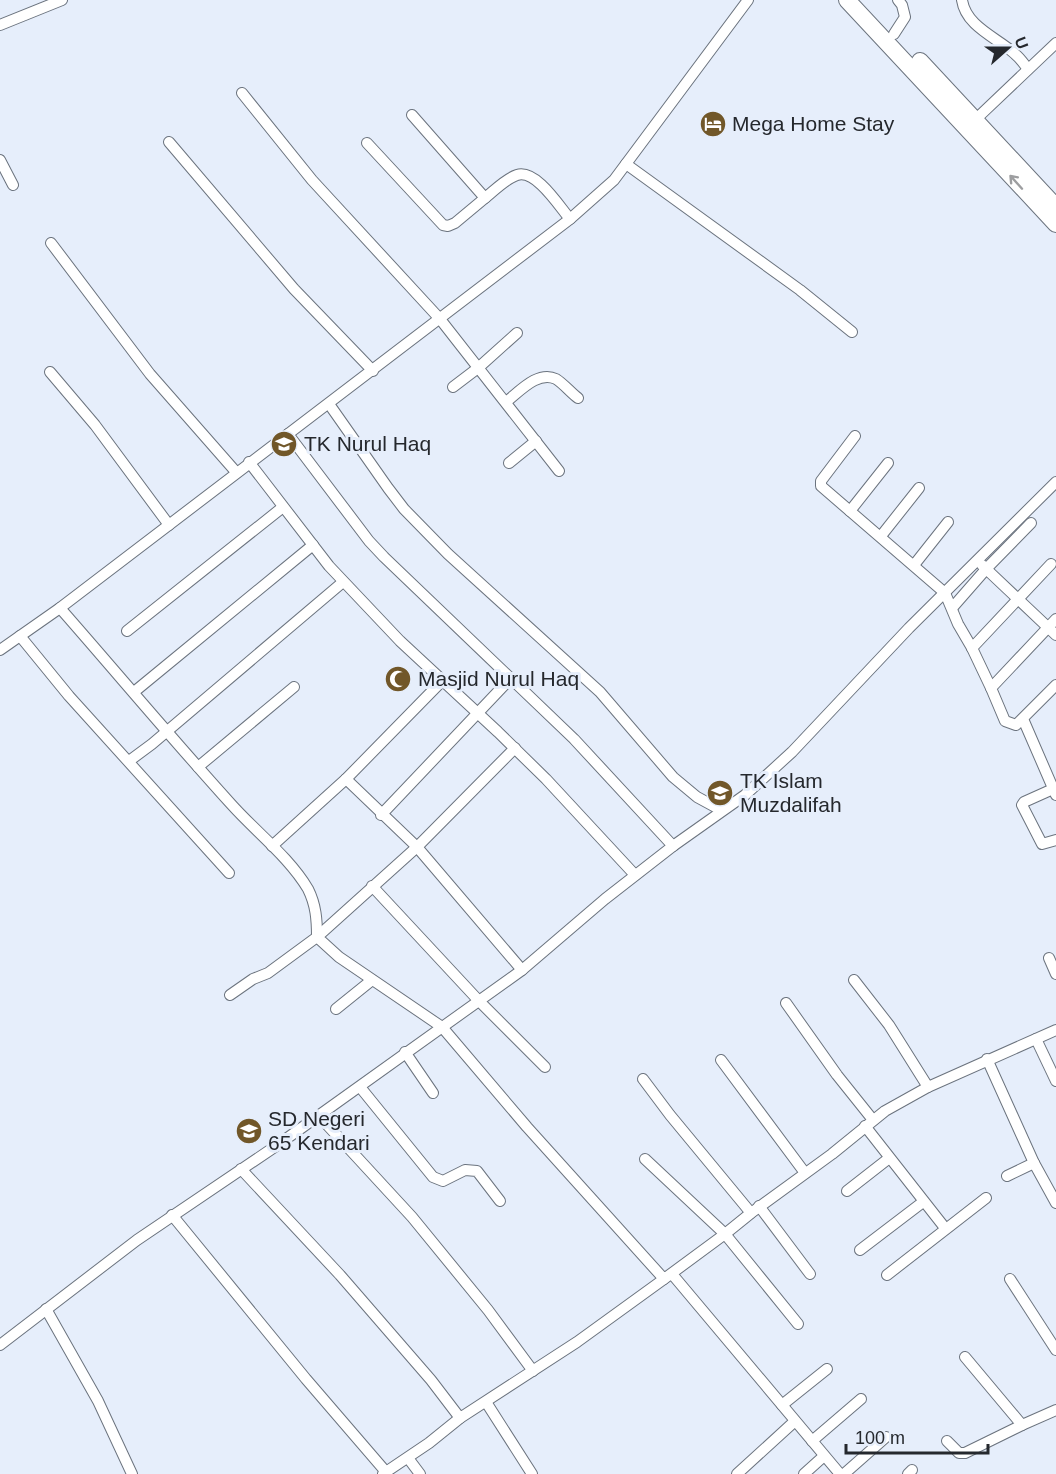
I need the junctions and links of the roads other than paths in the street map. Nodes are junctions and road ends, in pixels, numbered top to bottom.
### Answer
1 (62, 0) edge
2 (748, 0) edge
3 (847, 0) edge
4 (862, 0) edge
5 (898, 0) edge
6 (962, 0) edge
7 (2, 21) edge
8 (894, 34) junction
9 (1056, 43) edge
10 (1028, 69) junction
11 (242, 93) dead end
12 (412, 116) dead end
13 (976, 119) junction
14 (169, 142) dead end
15 (367, 143) dead end
16 (0, 160) edge
17 (626, 164) junction
18 (13, 185) dead end
19 (485, 198) junction
20 (1056, 207) edge
21 (570, 219) junction
22 (1056, 224) edge
23 (51, 243) dead end
24 (441, 319) junction
25 (852, 332) dead end
26 (518, 333) dead end
27 (478, 368) junction
28 (373, 371) junction
29 (50, 372) dead end
30 (453, 387) dead end
31 (578, 398) dead end
32 (506, 402) junction
33 (329, 404) junction
34 (288, 434) junction
35 (855, 436) dead end
36 (536, 441) junction
37 (249, 462) junction
38 (509, 463) dead end
39 (888, 463) dead end
40 (559, 471) dead end
41 (237, 472) junction
42 (1056, 482) edge
43 (919, 488) dead end
44 (283, 507) junction
45 (850, 511) junction
46 (948, 522) dead end
47 (1031, 524) dead end
48 (169, 525) junction
49 (881, 537) junction
50 (313, 545) junction
51 (978, 561) junction
52 (1051, 564) dead end
53 (914, 565) junction
54 (987, 568) junction
55 (343, 582) junction
56 (945, 593) junction
57 (1018, 598) junction
58 (60, 608) junction
59 (952, 608) junction
60 (1053, 628) edge
61 (127, 631) dead end
62 (20, 636) junction
63 (2, 644) edge
64 (972, 648) junction
65 (511, 678) junction
66 (443, 680) junction
67 (1056, 685) edge
68 (294, 687) dead end
69 (991, 688) junction
70 (134, 692) junction
71 (478, 713) junction
72 (1023, 719) junction
73 (168, 730) junction
74 (515, 748) junction
75 (129, 761) junction
76 (198, 767) junction
77 (346, 779) junction
78 (1054, 792) edge
79 (721, 810) junction
80 (381, 815) junction
81 (1056, 840) edge
82 (272, 846) junction
83 (673, 846) junction
84 (417, 847) junction
85 (229, 873) dead end
86 (635, 876) junction
87 (372, 886) junction
88 (317, 938) junction
89 (1049, 958) dead end
90 (522, 970) junction
91 (1056, 974) edge
92 (372, 980) junction
93 (854, 980) dead end
94 (230, 995) dead end
95 (479, 1001) junction
96 (786, 1003) dead end
97 (336, 1009) dead end
98 (442, 1026) junction
99 (1056, 1030) edge
100 (1036, 1039) junction
101 (405, 1052) junction
102 (987, 1059) junction
103 (721, 1060) dead end
104 (545, 1067) dead end
105 (643, 1079) dead end
106 (1056, 1081) edge
107 (360, 1086) junction
108 (928, 1087) junction
109 (433, 1093) dead end
110 (319, 1116) junction
111 (869, 1123) junction
112 (888, 1159) junction
113 (645, 1160) dead end
114 (1034, 1162) junction
115 (241, 1169) junction
116 (805, 1173) junction
117 (1007, 1176) dead end
118 (847, 1191) dead end
119 (986, 1198) dead end
120 (500, 1201) dead end
121 (922, 1202) junction
122 (1056, 1203) edge
123 (755, 1209) junction
124 (172, 1215) junction
125 (945, 1228) junction
126 (724, 1234) junction
127 (860, 1250) dead end
128 (810, 1274) dead end
129 (887, 1275) dead end
130 (668, 1277) junction
131 (1010, 1279) dead end
132 (46, 1309) junction
133 (798, 1324) dead end
134 (0, 1345) edge
135 (1056, 1350) edge
136 (965, 1357) dead end
137 (827, 1369) dead end
138 (533, 1371) junction
139 (861, 1399) dead end
140 (486, 1402) junction
141 (782, 1405) junction
142 (1056, 1410) edge
143 (460, 1418) junction
144 (795, 1421) junction
145 (1022, 1425) junction
146 (886, 1437) dead end
147 (947, 1441) dead end
148 (812, 1442) junction
149 (824, 1456) junction
150 (408, 1458) junction
151 (385, 1473) edge
152 (132, 1474) edge
153 (420, 1474) edge
154 (532, 1474) edge
155 (737, 1474) edge
156 (804, 1474) edge
157 (840, 1474) edge
158 (844, 1474) edge

1 - 7 street
2 - 17 street
22 -> 3 highway
4 - 8 highway
5 - 8 street
6 - 10 street
8 - 13 highway
9 - 10 street
10 - 13 street
11 - 24 street
12 - 19 street
13 - 20 highway
14 - 28 street
15 - 19 street
16 - 18 street
17 - 21 street
17 - 25 street
19 - 21 street
21 - 24 street
23 - 41 street
24 - 27 street
24 - 28 street
26 - 27 street
27 - 30 street
27 - 32 street
28 - 33 street
29 - 48 street
31 - 32 street
32 - 36 street
33 - 34 street
33 - 79 street
34 - 37 street
34 - 65 street
35 - 45 street
36 - 38 street
36 - 40 street
37 - 41 street
37 - 44 street
39 - 45 street
41 - 48 street
42 - 51 street
43 - 49 street
44 - 50 street
44 - 61 street
45 - 49 street
46 - 53 street
47 - 54 street
48 - 58 street
49 - 53 street
50 - 55 street
50 - 70 street
51 - 54 street
51 - 56 street
52 - 57 street
53 - 56 street
54 - 57 street
54 - 59 street
55 - 66 street
55 - 73 street
56 - 59 street
56 - 79 street
57 - 60 street
57 - 64 street
58 - 62 street
58 - 70 street
59 - 64 street
60 - 69 street
62 - 63 street
62 - 75 street
64 - 69 street
65 - 71 street
65 - 83 street
66 - 71 street
66 - 77 street
67 - 72 street
68 - 76 street
69 - 72 street
70 - 73 street
71 - 74 street
71 - 80 street
72 - 78 street
73 - 75 street
73 - 76 street
74 - 84 street
74 - 86 street
75 - 85 street
76 - 82 street
77 - 80 street
77 - 82 street
78 - 81 street
79 - 83 street
80 - 84 street
82 - 88 street
83 - 86 street
84 - 87 street
84 - 90 street
86 - 90 street
87 - 88 street
87 - 95 street
88 - 92 street
88 - 94 street
89 - 91 street
90 - 95 street
92 - 97 street
92 - 98 street
93 - 108 street
95 - 98 street
95 - 104 street
96 - 111 street
98 - 101 street
98 - 130 street
99 - 100 street
100 - 102 street
100 - 106 street
101 - 107 street
101 - 109 street
102 - 108 street
102 - 114 street
103 - 116 street
105 - 123 street
107 - 110 street
107 - 120 street
108 - 111 street
110 - 115 street
110 - 138 street
111 - 112 street
111 - 116 street
112 - 118 street
112 - 121 street
113 - 126 street
114 - 117 street
114 - 122 street
115 - 124 street
115 - 143 street
116 - 123 street
119 - 125 street
121 - 125 street
121 - 127 street
123 - 126 street
123 - 128 street
124 - 132 street
124 - 151 street
125 - 129 street
126 - 130 street
126 - 133 street
130 - 138 street
130 - 141 street
131 - 135 street
132 - 134 street
132 - 152 street
136 - 145 street
137 - 141 street
138 - 140 street
139 - 148 street
140 - 143 street
140 - 154 street
141 - 144 street
142 - 145 street
143 - 150 street
144 - 148 street
144 - 155 street
145 - 147 street
146 - 158 street
148 - 149 street
149 - 156 street
149 - 157 street
150 - 151 street
150 - 153 street

